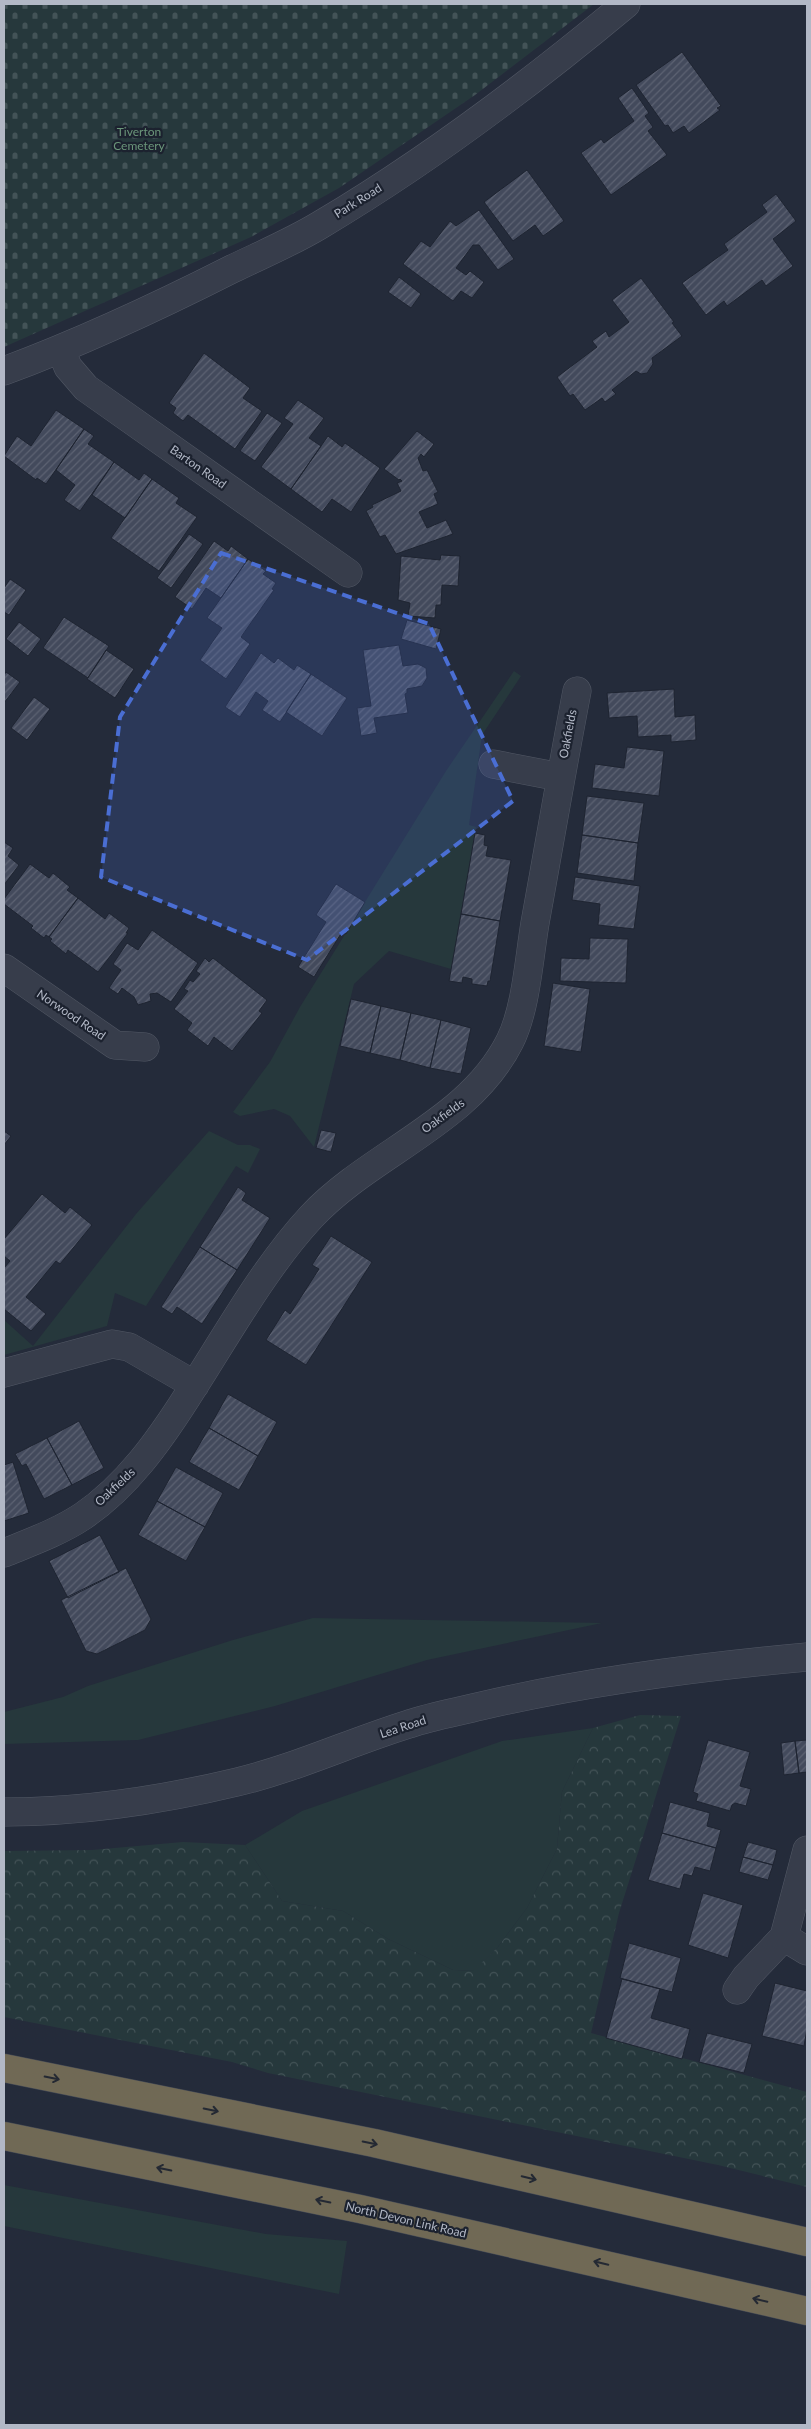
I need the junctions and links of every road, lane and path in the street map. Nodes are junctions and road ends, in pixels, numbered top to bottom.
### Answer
1 (626, 4) edge
2 (61, 350) junction
3 (4, 371) edge
4 (348, 573) dead end
5 (577, 691) dead end
6 (493, 764) dead end
7 (560, 777) junction
8 (4, 968) edge
9 (144, 1047) dead end
10 (4, 1373) edge
11 (195, 1385) junction
12 (4, 1552) edge
13 (807, 1657) edge
14 (4, 1812) edge
15 (807, 1850) edge
16 (784, 1937) junction
17 (807, 1951) edge
18 (738, 1990) dead end
19 (4, 2068) edge
20 (4, 2136) edge
21 (807, 2242) edge
22 (807, 2311) edge

1 - 2 street, Park Road
2 - 3 street, Park Road
2 - 4 street, Barton Road
5 - 7 street, Oakfields
6 - 7 street, Oakfields
7 - 11 street, Oakfields
8 - 9 street, Norwood Road
10 - 11 street
11 - 12 street, Oakfields
13 - 14 street, Lea Road
15 - 16 street
16 - 17 street
16 - 18 street
19 -> 21 highway
22 -> 20 highway, North Devon Link Road

